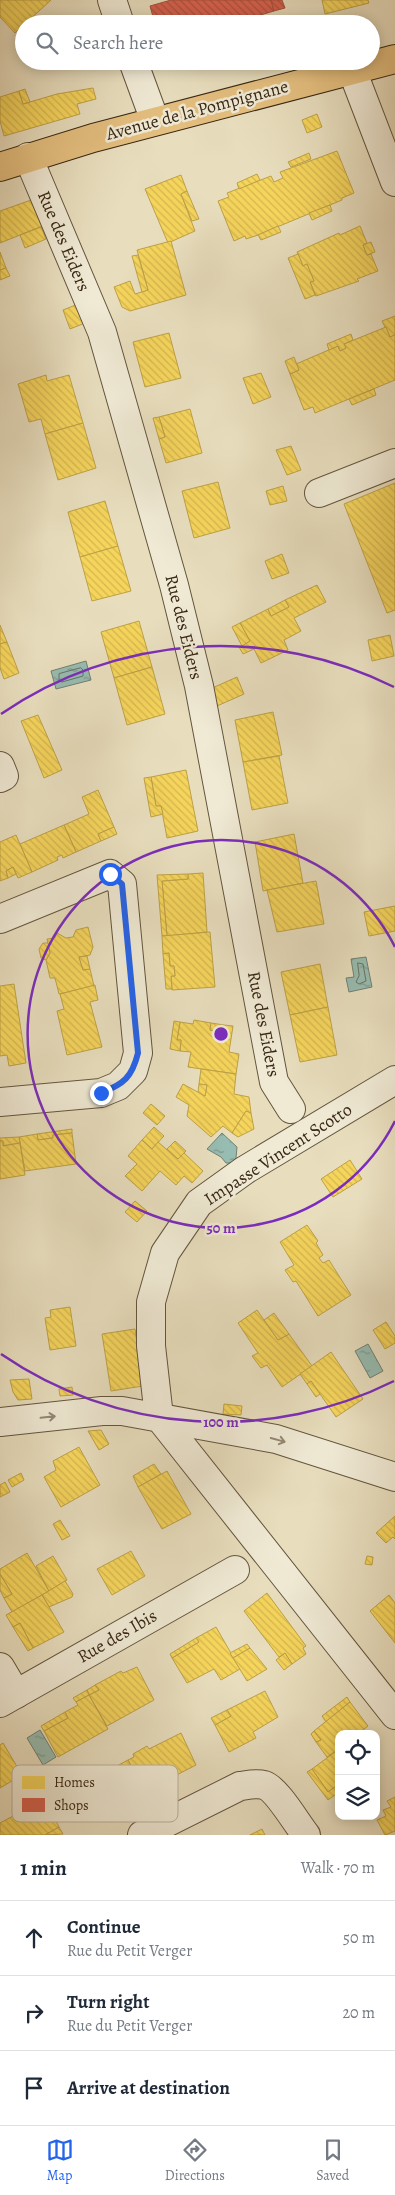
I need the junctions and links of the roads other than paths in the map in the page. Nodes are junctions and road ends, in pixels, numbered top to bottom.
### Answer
1 (112, 0) edge
2 (117, 15) edge
3 (395, 59) edge
4 (380, 63) edge
5 (136, 70) edge
6 (352, 70) joint
7 (156, 121) junction
8 (28, 157) junction
9 (0, 167) edge
10 (395, 182) edge
11 (395, 463) edge
12 (319, 493) dead end
13 (0, 766) edge
14 (0, 778) edge
15 (0, 919) edge
16 (395, 1080) edge
17 (0, 1102) edge
18 (292, 1109) dead end
19 (159, 1417) junction
20 (0, 1422) edge
21 (395, 1476) edge
22 (235, 1570) dead end
23 (0, 1667) edge
24 (8, 1699) edge
25 (395, 1714) edge
26 (178, 1817) edge
27 (168, 1822) edge
28 (142, 1835) edge
29 (306, 1835) edge

1 - 2 street
3 - 4 main road, Avenue de la Pompignane
5 - 7 street
6 - 7 main road, Avenue de la Pompignane
6 - 10 street
7 - 8 main road, Avenue de la Pompignane
8 - 9 main road, Avenue de la Pompignane
8 - 18 street, Rue des Eiders
11 - 12 street
13 - 14 street
15 - 17 street
16 - 19 street, Impasse Vincent Scotto
20 -> 19 street
19 -> 21 street
19 - 25 street
22 - 24 street, Rue des Ibis
23 - 24 street
26 - 29 street
27 - 28 street

